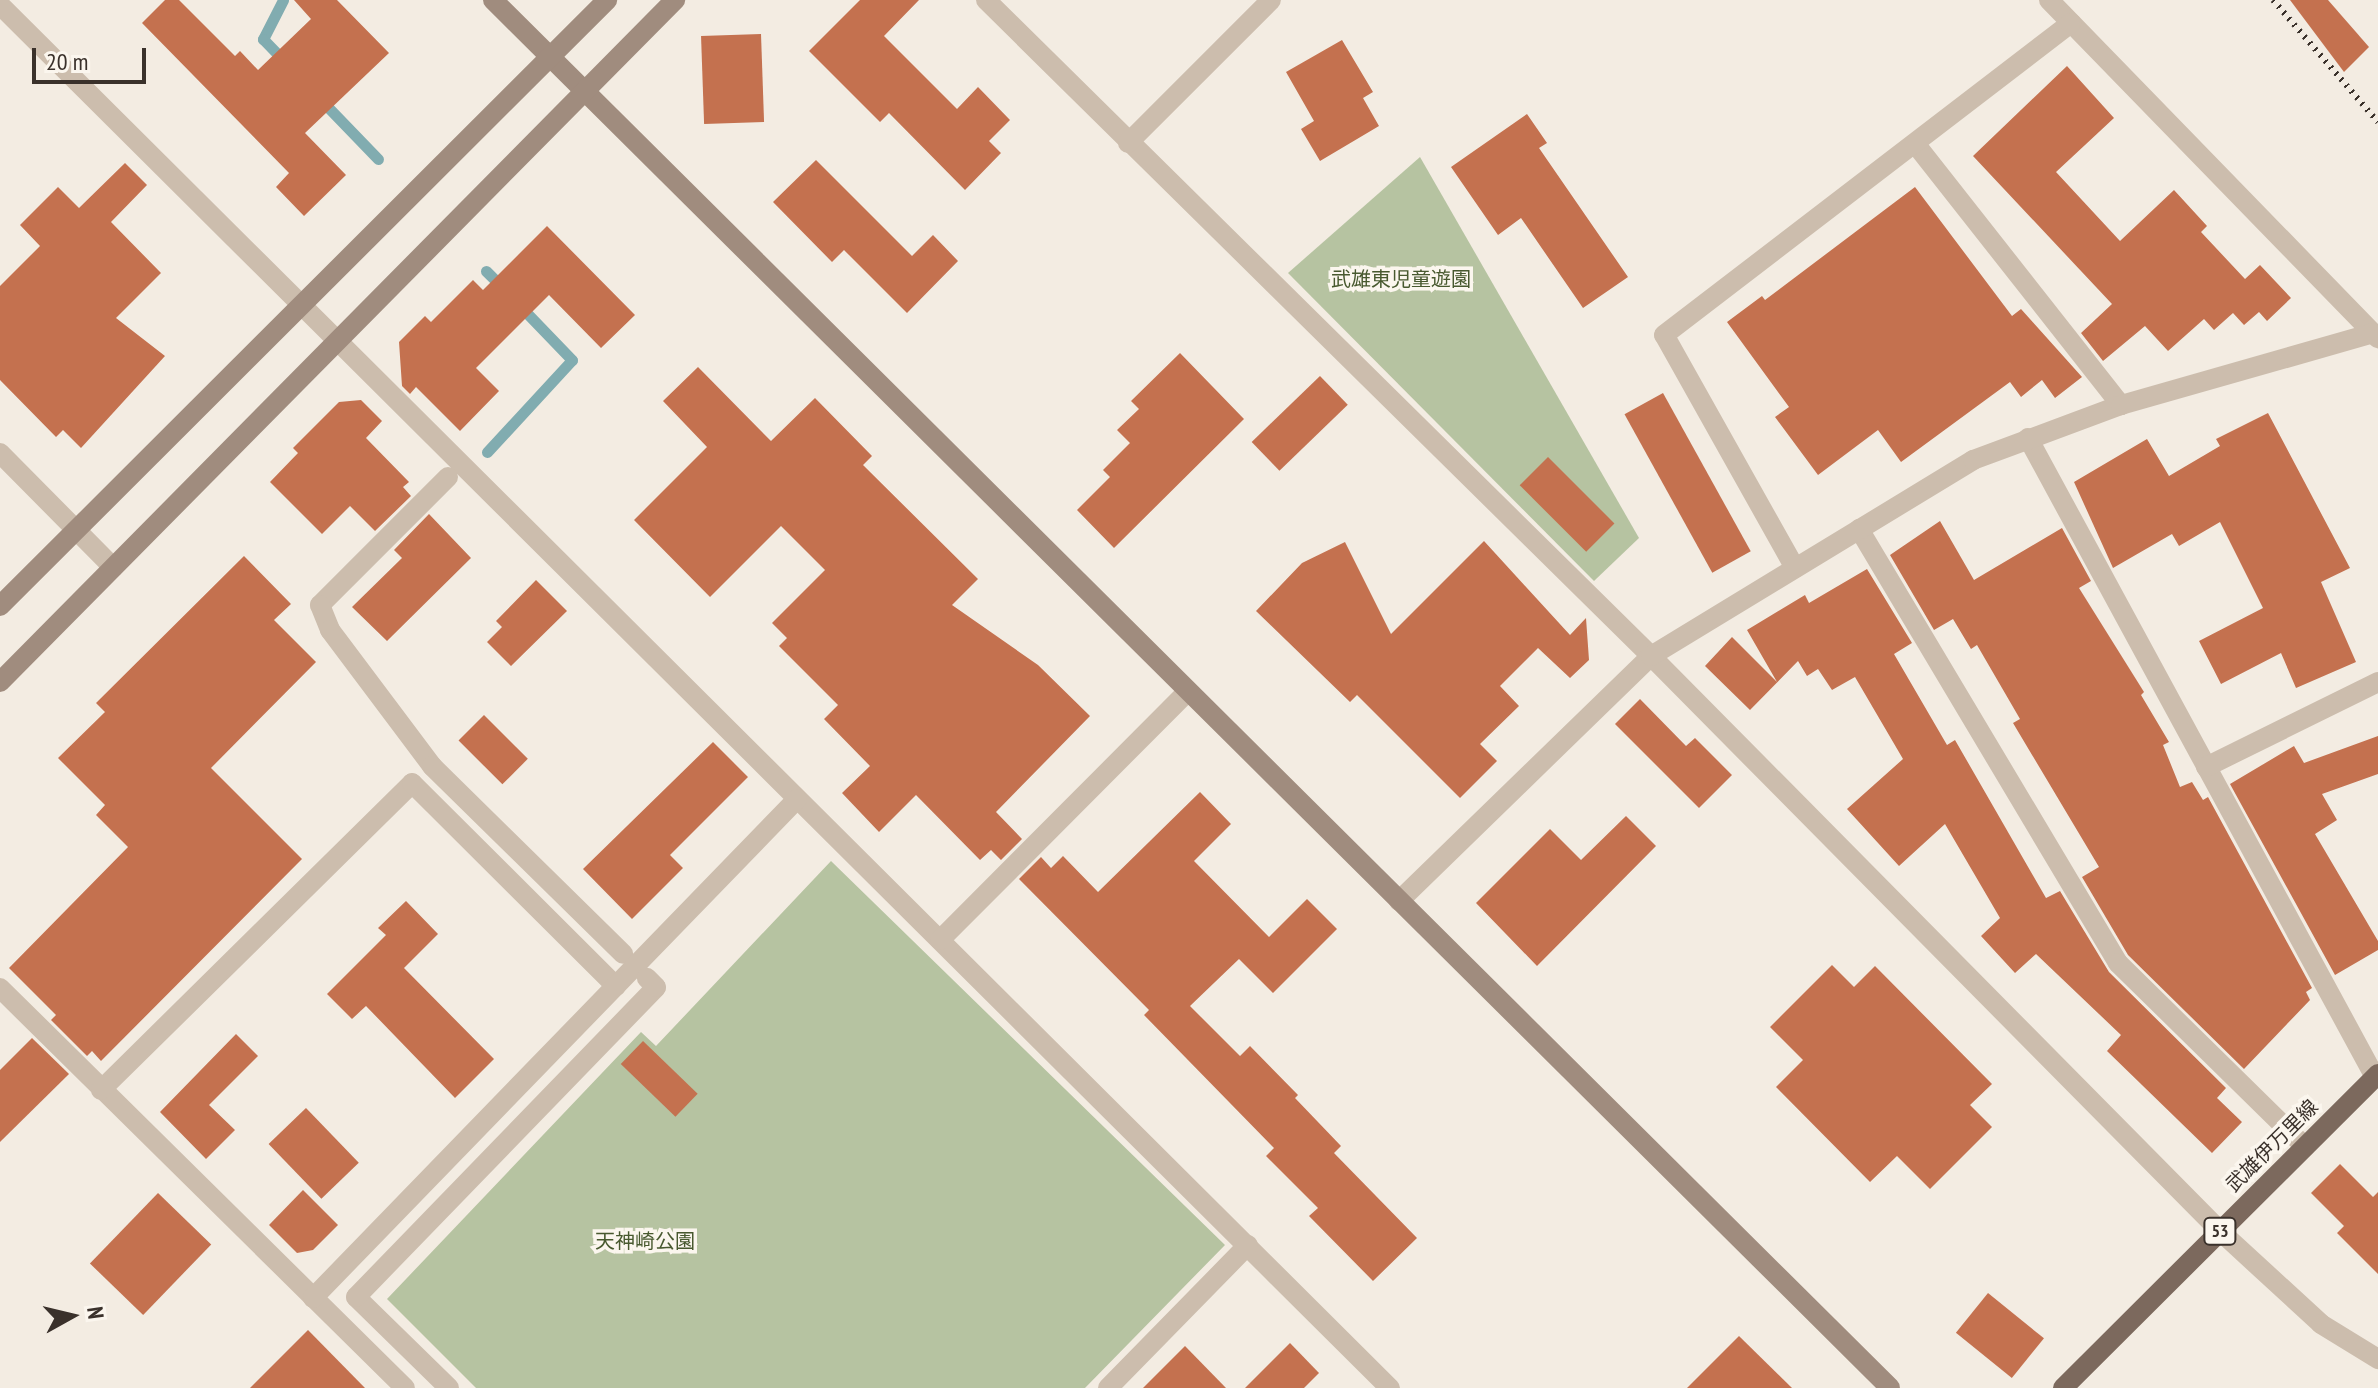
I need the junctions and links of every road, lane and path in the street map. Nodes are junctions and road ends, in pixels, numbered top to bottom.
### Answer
1 (493, 0) edge
2 (607, 0) edge
3 (675, 0) edge
4 (986, 0) edge
5 (1271, 0) edge
6 (2049, 0) edge
7 (0, 5) edge
8 (2071, 23) junction
9 (550, 57) junction
10 (585, 91) junction
11 (1128, 143) junction
12 (1917, 146) junction
13 (300, 306) junction
14 (2375, 335) edge
15 (337, 341) junction
16 (2121, 405) junction
17 (2028, 438) junction
18 (0, 453) edge
19 (448, 477) dead end
20 (1859, 529) junction
21 (76, 530) junction
22 (113, 567) junction
23 (1795, 568) junction
24 (0, 606) edge
25 (1651, 656) junction
26 (0, 682) edge
27 (2378, 682) edge
28 (1188, 691) junction
29 (2206, 767) junction
30 (797, 799) junction
31 (1399, 901) junction
32 (940, 940) junction
33 (623, 954) dead end
34 (647, 978) dead end
35 (616, 986) junction
36 (0, 988) edge
37 (2377, 1076) edge
38 (101, 1090) junction
39 (2305, 1147) junction
40 (2220, 1231) junction
41 (1248, 1245) junction
42 (313, 1298) junction
43 (2378, 1359) edge
44 (405, 1388) edge
45 (449, 1388) edge
46 (1108, 1388) edge
47 (1390, 1388) edge
48 (1890, 1388) edge
49 (2063, 1388) edge

1 - 9 street
2 - 9 street
3 - 10 street
4 - 11 street
5 - 11 street
6 - 8 street
7 - 13 street
8 - 12 street
8 - 14 street
9 - 10 street
9 - 13 street
10 - 15 street
10 - 28 street
11 - 25 street
12 - 16 street
12 - 23 street
13 - 15 street
13 - 21 street
14 - 16 street
15 - 22 street
15 - 30 street
16 - 17 street
17 - 20 street
17 - 29 street
18 - 21 street
19 - 33 street
20 - 23 street
20 - 39 street
21 - 22 street
21 - 24 street
22 - 26 street
23 - 25 street
25 - 31 street
25 - 40 street
27 - 29 street
28 - 31 street
28 - 32 street
29 - 37 street
30 - 32 street
30 - 35 street
31 - 48 street
32 - 41 street
34 - 45 street
35 - 38 street
35 - 42 street
36 - 38 street
37 - 39 main road, 武雄伊万里線 / 53
38 - 42 street
39 - 40 main road, 武雄伊万里線 / 53
40 - 43 street
40 - 49 main road, 武雄伊万里線 / 53
41 - 46 street
41 - 47 street
42 - 44 street

